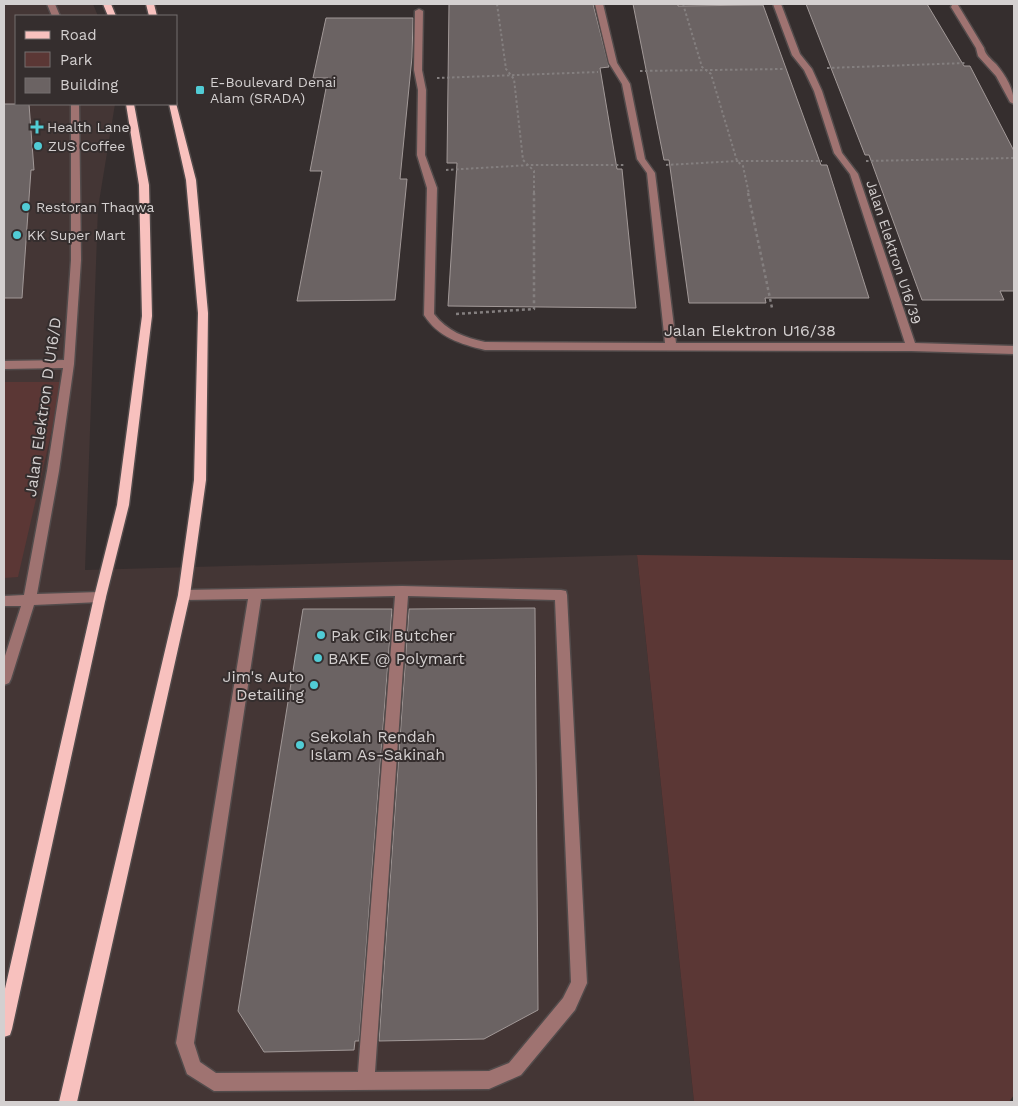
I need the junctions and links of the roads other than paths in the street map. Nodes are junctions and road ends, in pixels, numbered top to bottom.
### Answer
1 (599, 4) edge
2 (777, 4) edge
3 (955, 7) dead end
4 (419, 11) dead end
5 (1014, 102) edge
6 (75, 105) edge
7 (130, 105) edge
8 (173, 105) edge
9 (671, 346) junction
10 (911, 347) junction
11 (1014, 350) edge
12 (69, 364) junction
13 (4, 365) edge
14 (402, 591) junction
15 (255, 593) junction
16 (184, 595) junction
17 (100, 597) junction
18 (4, 601) edge
19 (29, 601) junction
20 (4, 679) edge
21 (4, 1029) edge
22 (366, 1082) junction
23 (68, 1102) edge

1 - 9 street
2 - 10 street, Jalan Elektron U16/39
3 - 5 street
4 - 9 street, Jalan Elektron U16/38
6 - 12 street, Jalan Elektron D U16/D
7 - 17 main road
8 - 16 main road
9 - 10 street, Jalan Elektron U16/38
10 - 11 street, Jalan Elektron U16/38
12 - 13 street
12 - 19 street, Jalan Elektron D U16/D
14 - 15 street
14 - 22 street
14 - 22 street
15 - 16 street
15 - 22 street
16 - 23 main road
17 - 19 street
17 - 21 main road
18 - 19 street
19 - 20 street, Jalan Elektron D U16/D

